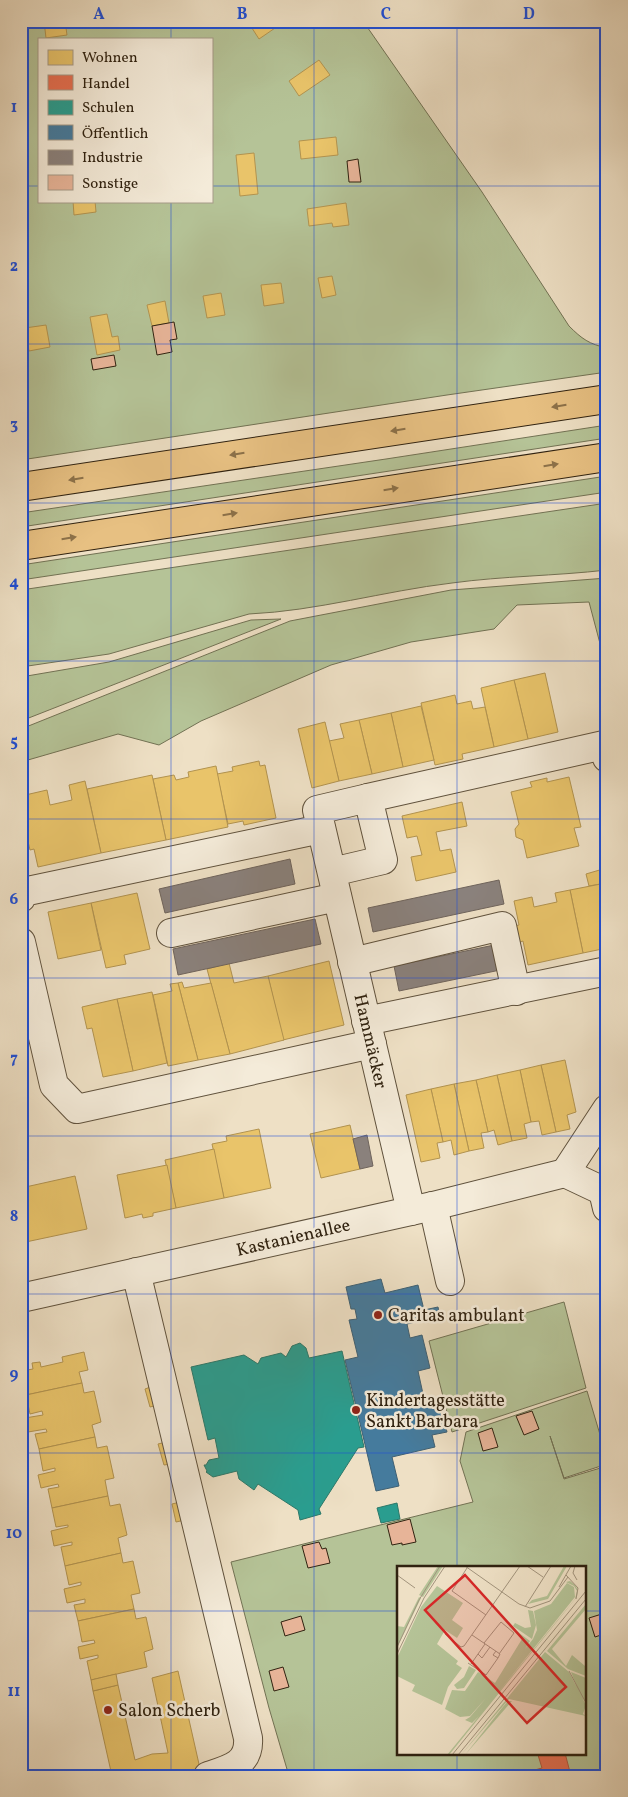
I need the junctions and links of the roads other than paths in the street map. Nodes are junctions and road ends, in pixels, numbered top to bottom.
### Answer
1 (607, 399) edge
2 (607, 457) edge
3 (21, 487) edge
4 (21, 546) edge
5 (607, 758) edge
6 (368, 798) junction
7 (321, 829) junction
8 (334, 884) junction
9 (21, 898) edge
10 (171, 933) dead end
11 (21, 942) edge
12 (352, 962) junction
13 (607, 971) edge
14 (516, 991) junction
15 (369, 1033) junction
16 (607, 1109) edge
17 (565, 1173) junction
18 (422, 1208) junction
19 (607, 1208) edge
20 (136, 1272) junction
21 (450, 1281) dead end
22 (21, 1298) edge
23 (208, 1776) edge

1 -> 3 highway
4 -> 2 highway
5 - 6 street, Hammäcker
6 - 7 street, Hammäcker
6 - 8 street
7 - 8 street, Hammäcker
7 - 9 street
8 - 10 street
8 - 12 street, Hammäcker
11 - 15 street
12 - 14 street
12 - 15 street, Hammäcker
13 - 14 street
14 - 15 street
15 - 18 street, Hammäcker
16 - 17 street
17 - 18 street, Kastanienallee
17 - 19 street
18 - 20 street, Kastanienallee
18 - 21 street, Hammäcker
20 - 22 street, Kastanienallee
20 - 23 street

